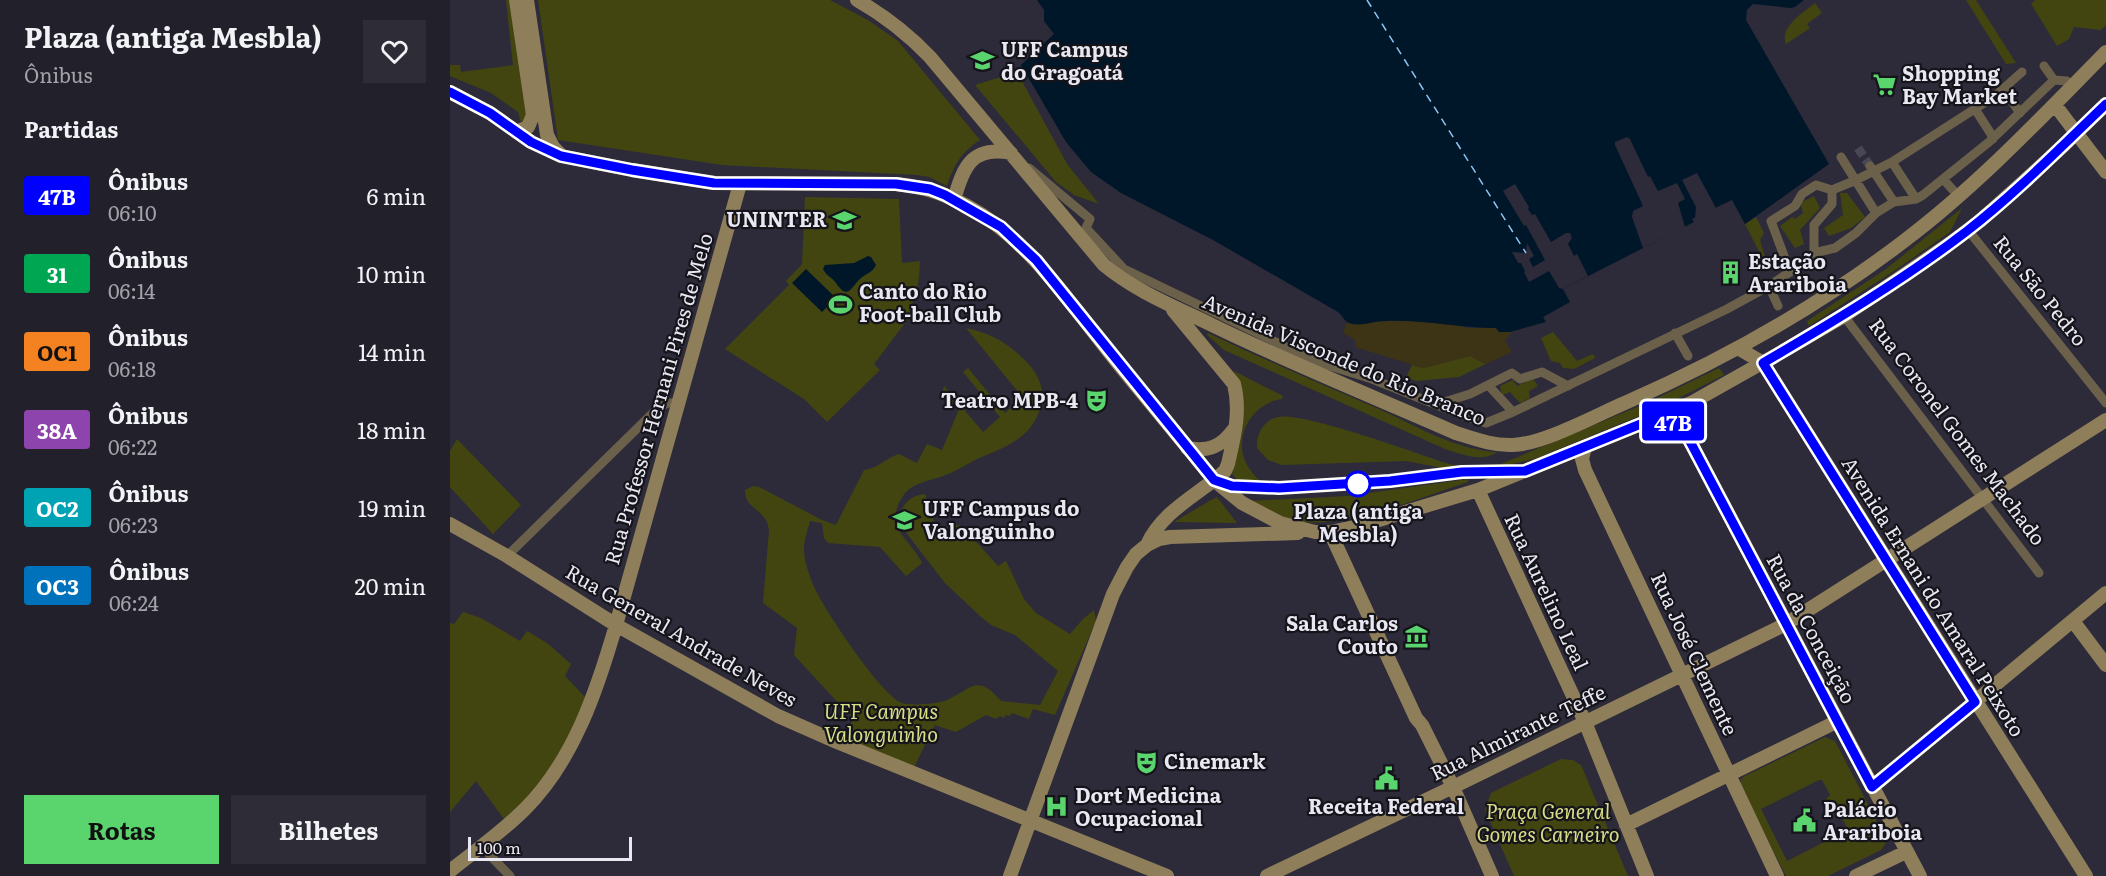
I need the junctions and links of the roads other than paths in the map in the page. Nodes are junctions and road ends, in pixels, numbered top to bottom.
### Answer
1 (516, 0) edge
2 (528, 0) edge
3 (857, 0) edge
4 (2106, 52) edge
5 (2044, 66) dead end
6 (2022, 72) dead end
7 (2054, 80) junction
8 (2067, 81) dead end
9 (2004, 90) junction
10 (450, 92) edge
11 (2106, 104) edge
12 (2055, 105) junction
13 (1975, 109) junction
14 (2020, 112) junction
15 (516, 132) junction
16 (2076, 133) junction
17 (1993, 139) junction
18 (1013, 155) junction
19 (561, 156) junction
20 (1840, 157) dead end
21 (1892, 162) junction
22 (1872, 168) junction
23 (2106, 172) edge
24 (1943, 179) junction
25 (1854, 181) junction
26 (740, 184) junction
27 (1832, 190) junction
28 (1953, 190) dead end
29 (1916, 199) junction
30 (954, 200) junction
31 (1894, 202) junction
32 (1876, 213) junction
33 (1968, 230) junction
34 (1814, 253) junction
35 (1790, 272) junction
36 (1768, 286) junction
37 (1164, 302) junction
38 (1778, 306) dead end
39 (1844, 316) junction
40 (1675, 333) junction
41 (1738, 348) junction
42 (1688, 356) dead end
43 (1763, 363) junction
44 (1488, 385) junction
45 (1568, 386) junction
46 (678, 403) junction
47 (2106, 403) edge
48 (1438, 404) junction
49 (1513, 412) junction
50 (1653, 419) junction
51 (2106, 420) edge
52 (1236, 426) junction
53 (1187, 447) junction
54 (1585, 447) junction
55 (1214, 480) junction
56 (1478, 490) junction
57 (1984, 499) junction
58 (450, 524) edge
59 (1315, 532) junction
60 (1330, 532) junction
61 (1147, 545) junction
62 (507, 556) junction
63 (1887, 560) junction
64 (2039, 573) dead end
65 (2106, 593) edge
66 (2073, 621) junction
67 (1786, 624) junction
68 (616, 625) junction
69 (2106, 665) edge
70 (1683, 674) junction
71 (1975, 702) junction
72 (1838, 721) junction
73 (1585, 723) junction
74 (1729, 776) junction
75 (1453, 787) junction
76 (1872, 787) junction
77 (1031, 821) junction
78 (1626, 825) junction
79 (481, 846) junction
80 (1906, 852) junction
81 (450, 871) edge
82 (510, 876) edge
83 (1010, 876) edge
84 (1167, 876) edge
85 (1267, 876) edge
86 (1492, 876) edge
87 (1647, 876) edge
88 (1777, 876) edge
89 (1856, 876) edge
90 (1920, 876) edge
91 (2086, 876) edge

1 - 15 street
2 - 19 street
3 - 18 street, Avenida Visconde do Rio Branco
4 - 12 street, Avenida Visconde do Rio Branco
5 - 7 street
6 - 9 street
7 - 8 street
7 - 14 street
9 - 13 street
9 - 14 street
10 - 15 street
11 - 16 street
12 - 16 street
12 - 41 street, Avenida Visconde do Rio Branco
13 - 17 street
13 - 21 street
14 - 17 street
15 - 19 street
16 - 23 street
16 - 33 street
17 - 24 street
18 - 30 street
18 - 37 street, Avenida Visconde do Rio Branco
18 - 48 street
19 - 26 street
20 - 25 street
21 - 22 street
21 - 29 street
22 - 25 street
22 - 31 street
24 - 28 street
24 - 29 street
25 - 27 street
25 - 32 street
26 - 30 street
26 - 46 street, Rua Professor Hernani Pires de Melo
27 - 34 street
27 - 35 street
29 - 31 street
30 - 53 street
31 - 32 street
32 - 34 street
33 - 39 street
33 - 47 street, Rua São Pedro
34 - 35 street
35 - 36 street
36 - 38 street
36 - 40 street
37 - 41 street, Avenida Visconde do Rio Branco
37 - 52 street, Avenida Visconde do Rio Branco
39 - 43 street
39 - 57 street, Rua Coronel Gomes Machado
40 - 42 street
40 - 45 street
41 - 43 street, Avenida Ernani do Amaral Peixoto
43 - 50 street
43 - 63 street, Avenida Ernani do Amaral Peixoto
44 - 45 street
44 - 48 street
44 - 49 street
45 - 49 street
46 - 62 street
46 - 68 street, Rua Professor Hernani Pires de Melo
48 - 49 street
50 - 54 street
50 - 67 street, Rua da Conceição
51 - 57 street, Rua Almirante Teffe
52 - 53 street
52 - 55 street, Avenida Visconde do Rio Branco
53 - 55 street
54 - 56 street
54 - 70 street, Rua José Clemente
55 - 59 street
55 - 61 street, Avenida Visconde do Rio Branco
56 - 60 street
56 - 73 street, Rua Aurelino Leal
57 - 63 street, Rua Almirante Teffe
57 - 64 street, Rua Coronel Gomes Machado
58 - 62 street, Rua General Andrade Neves
59 - 60 street
59 - 61 street
60 - 75 street
61 - 77 street, Avenida Visconde do Rio Branco
62 - 68 street, Rua General Andrade Neves
63 - 67 street, Rua Almirante Teffe
63 - 71 street, Avenida Ernani do Amaral Peixoto
65 - 66 street
66 - 69 street
66 - 71 street
67 - 70 street, Rua Almirante Teffe
67 - 72 street, Rua da Conceição
68 - 77 street, Rua General Andrade Neves
68 - 79 street, Rua Professor Hernani Pires de Melo
70 - 73 street, Rua Almirante Teffe
70 - 74 street, Rua José Clemente
71 - 76 street
71 - 91 street, Avenida Ernani do Amaral Peixoto
72 - 74 street
72 - 76 street, Rua da Conceição
73 - 75 street, Rua Almirante Teffe
73 - 78 street, Rua Aurelino Leal
74 - 78 street
74 - 88 street, Rua José Clemente
75 - 85 street, Rua Almirante Teffe
75 - 86 street
76 - 80 street, Rua da Conceição
77 - 83 street, Avenida Visconde do Rio Branco
77 - 84 street, Rua General Andrade Neves
78 - 87 street, Rua Aurelino Leal
79 - 81 street, Rua Professor Hernani Pires de Melo
79 - 82 street
80 - 89 street
80 - 90 street, Rua da Conceição

